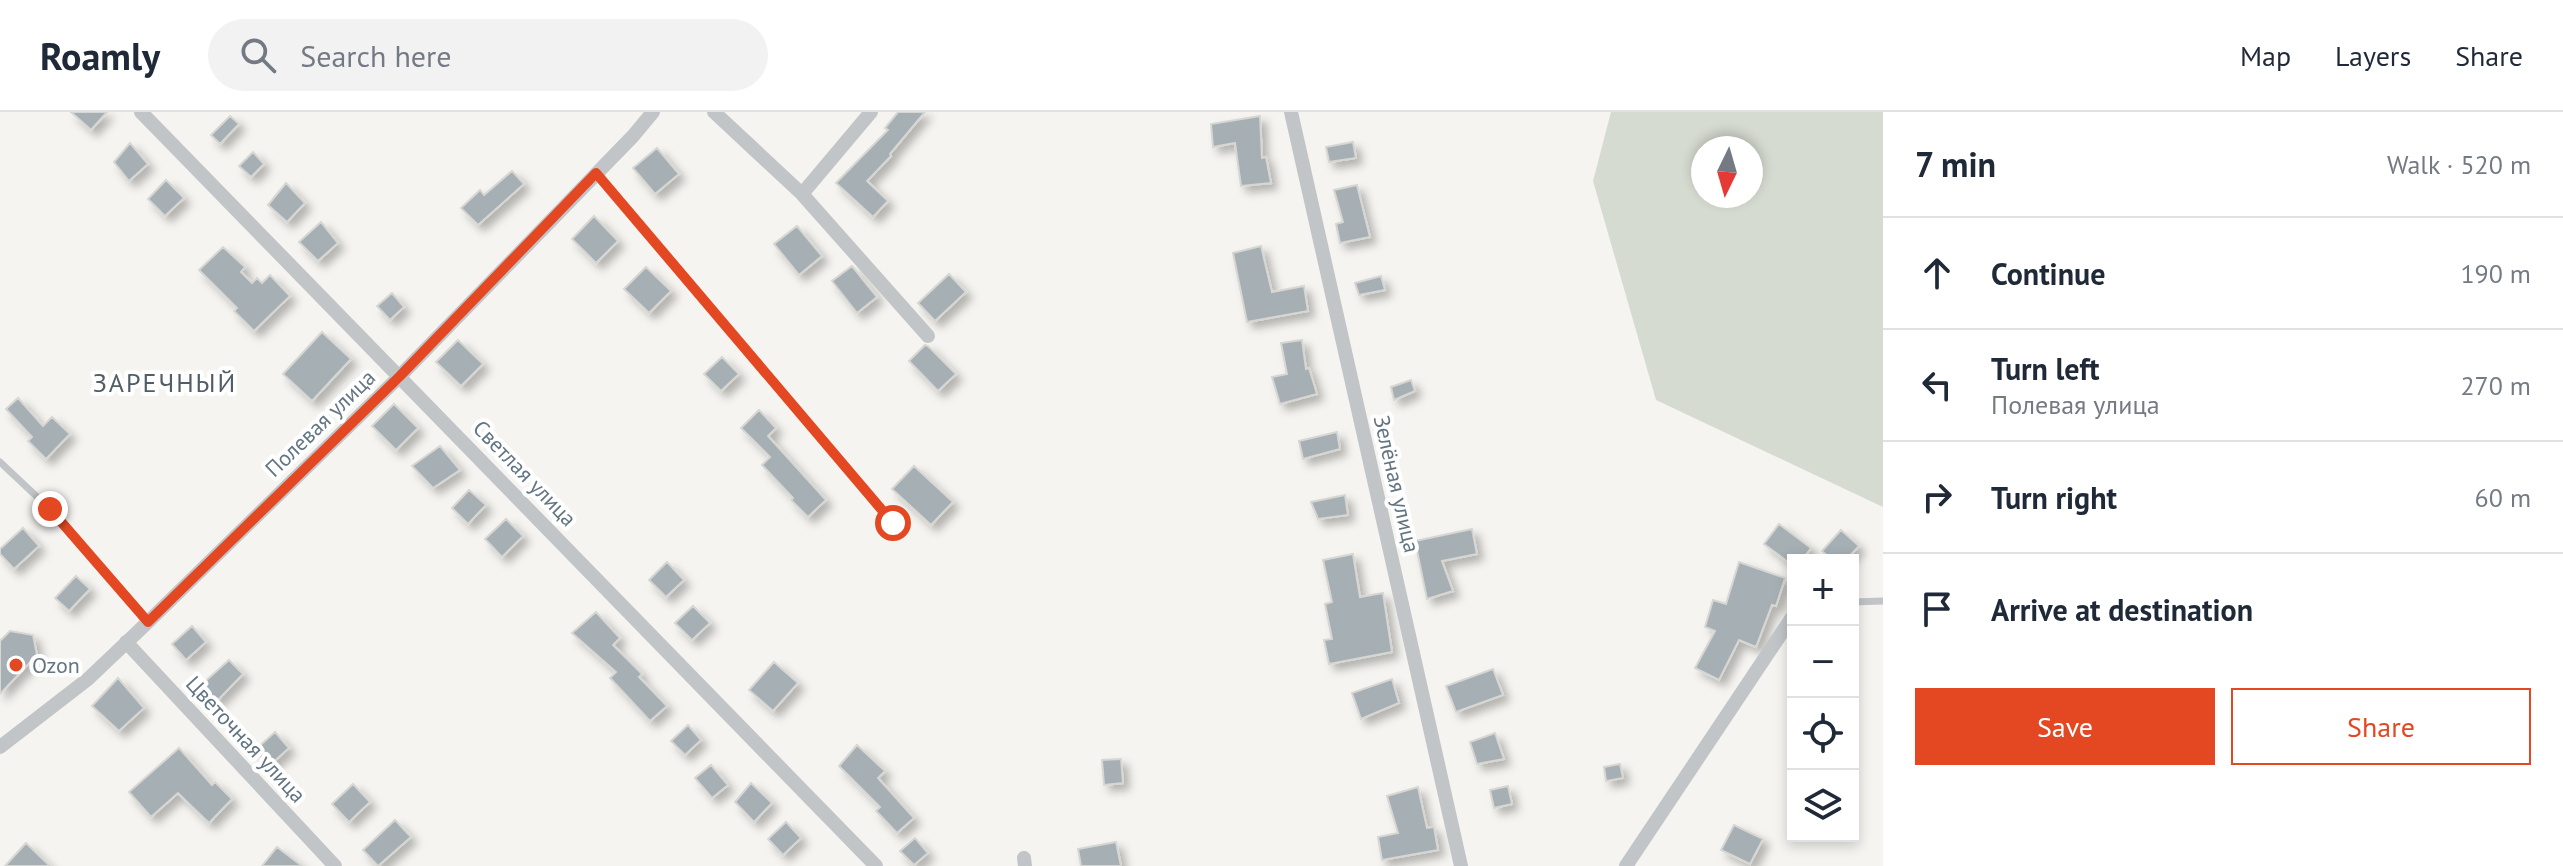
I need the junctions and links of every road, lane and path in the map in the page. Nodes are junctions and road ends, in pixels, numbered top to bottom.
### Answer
1 (141, 112) edge
2 (653, 112) edge
3 (714, 112) edge
4 (871, 112) edge
5 (1291, 112) edge
6 (596, 173) junction
7 (802, 194) junction
8 (928, 336) dead end
9 (400, 376) junction
10 (0, 462) edge
11 (893, 523) dead end
12 (1883, 601) edge
13 (1859, 602) edge
14 (148, 622) junction
15 (1787, 625) edge
16 (126, 642) junction
17 (0, 747) edge
18 (335, 866) edge
19 (876, 866) edge
20 (1461, 866) edge
21 (1626, 866) edge

1 - 9 street, Светлая улица
2 - 6 street, Полевая улица
3 - 7 street
4 - 7 street
5 - 20 street, Зелёная улица
6 - 9 street, Полевая улица
6 - 11 lane
7 - 8 street
9 - 14 street, Полевая улица
9 - 19 street, Светлая улица
10 - 14 lane
12 - 13 lane
14 - 16 street, Полевая улица
15 - 21 street
16 - 17 street, Полевая улица
16 - 18 street, Цветочная улица

